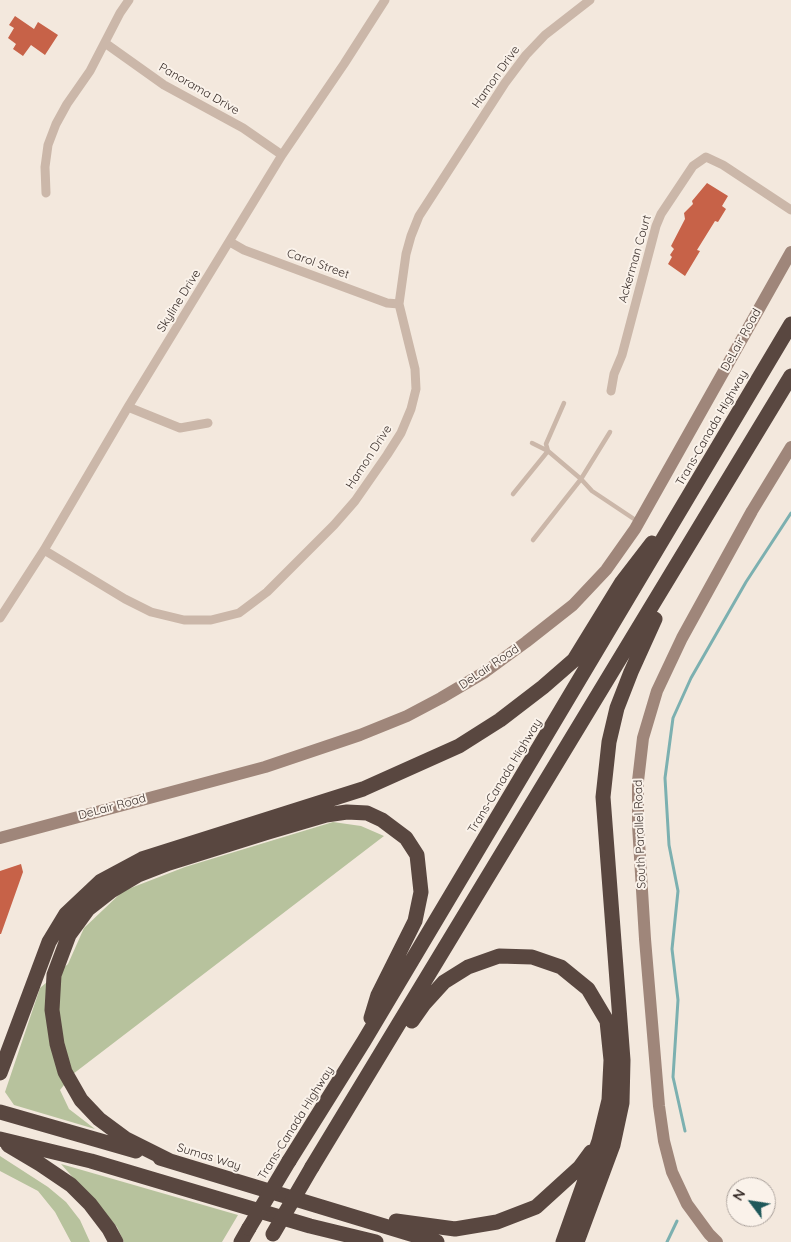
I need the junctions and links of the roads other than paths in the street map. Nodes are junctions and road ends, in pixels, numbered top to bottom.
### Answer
1 (129, 0) edge
2 (385, 0) edge
3 (590, 0) edge
4 (105, 44) junction
5 (282, 155) junction
6 (46, 193) dead end
7 (791, 210) edge
8 (230, 242) junction
9 (791, 252) edge
10 (399, 304) junction
11 (791, 324) edge
12 (791, 376) edge
13 (611, 391) dead end
14 (564, 403) dead end
15 (128, 407) junction
16 (208, 423) dead end
17 (610, 432) dead end
18 (532, 443) dead end
19 (791, 447) edge
20 (548, 451) junction
21 (581, 479) junction
22 (698, 482) junction
23 (514, 494) dead end
24 (711, 509) junction
25 (638, 522) junction
26 (533, 540) dead end
27 (44, 550) junction
28 (0, 618) edge
29 (0, 838) edge
30 (364, 1041) junction
31 (3, 1058) edge
32 (0, 1073) edge
33 (0, 1112) edge
34 (344, 1116) junction
35 (0, 1140) edge
36 (599, 1141) junction
37 (170, 1161) junction
38 (322, 1208) junction
39 (588, 1215) junction
40 (271, 1238) edge
41 (116, 1242) edge
42 (241, 1242) edge
43 (376, 1242) edge
44 (437, 1242) edge
45 (563, 1242) edge
46 (577, 1242) edge
47 (584, 1242) edge
48 (717, 1242) edge

1 - 4 street
2 - 5 street, Skyline Drive
3 - 10 street, Hamon Drive
4 - 5 street, Panorama Drive
4 - 6 street
5 - 8 street, Skyline Drive
7 - 13 street, Ackerman Court
8 - 10 street, Carol Street
8 - 15 street, Skyline Drive
9 - 25 street, DeLair Road
10 - 27 street, Hamon Drive
11 - 22 highway, Trans-Canada Highway
12 - 24 highway
14 - 20 lane
15 - 16 street
15 - 27 street, Skyline Drive
17 - 21 lane
18 - 20 lane
19 - 48 street, South Parallel Road
20 - 21 lane
20 - 23 lane
21 - 25 lane
21 - 26 lane
22 - 30 highway, Trans-Canada Highway
22 - 31 highway
24 - 34 highway
24 - 39 highway
25 - 29 street, DeLair Road
27 - 28 street, Skyline Drive
30 - 37 highway
30 - 42 highway, Trans-Canada Highway, bridge
31 - 32 highway
33 - 37 highway, Sumas Way
34 - 36 highway
34 - 40 highway, bridge
35 - 41 highway
35 - 43 highway
36 - 38 highway
36 - 45 highway
37 - 38 highway, Sumas Way
38 - 44 highway, Sumas Way
39 - 46 highway
39 - 47 highway

